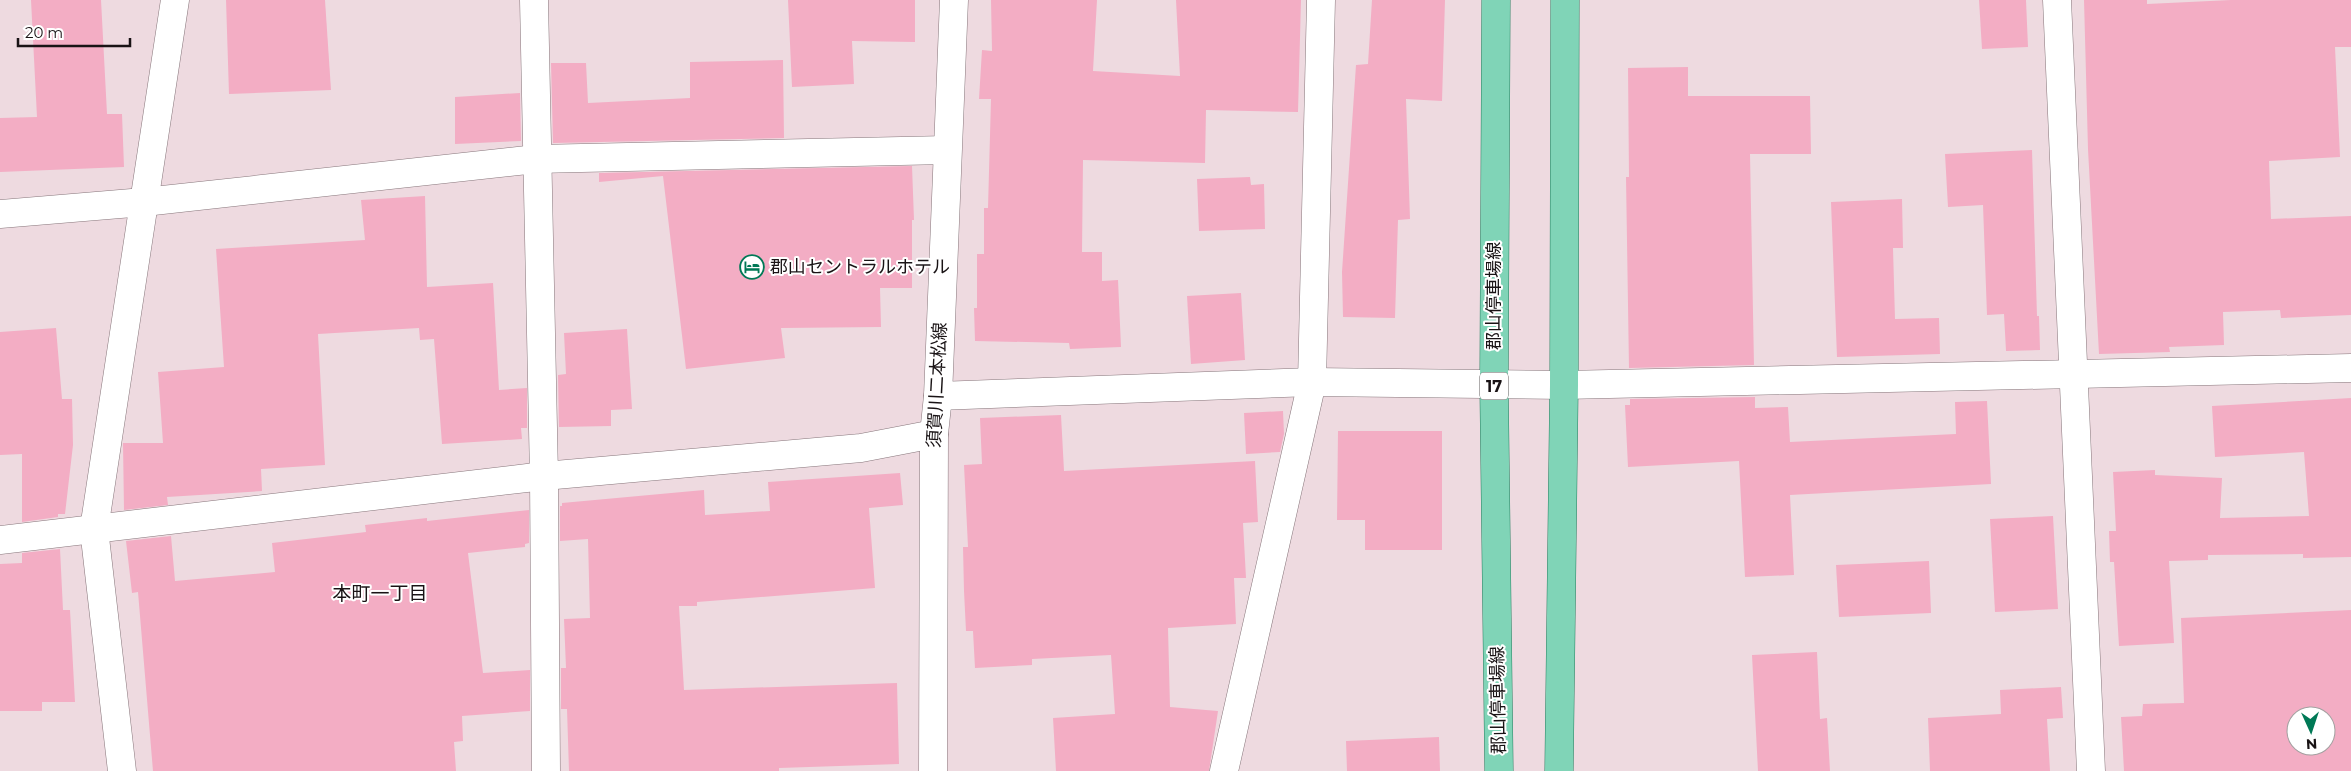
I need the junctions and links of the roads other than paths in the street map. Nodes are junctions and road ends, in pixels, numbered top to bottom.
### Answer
1 (175, 0) edge
2 (534, 0) edge
3 (954, 0) edge
4 (1321, 0) edge
5 (1496, 0) edge
6 (1566, 0) edge
7 (2057, 0) edge
8 (948, 150) junction
9 (536, 158) junction
10 (144, 202) junction
11 (0, 214) edge
12 (2351, 368) edge
13 (2074, 374) junction
14 (1312, 382) junction
15 (1494, 385) junction
16 (1564, 385) junction
17 (938, 396) junction
18 (934, 434) junction
19 (544, 476) junction
20 (94, 529) junction
21 (0, 540) edge
22 (122, 771) edge
23 (546, 771) edge
24 (933, 771) edge
25 (1224, 771) edge
26 (1499, 771) edge
27 (1559, 771) edge
28 (2091, 771) edge

1 - 10 street
2 - 9 street
3 - 8 street, 須賀川二本松線
4 - 14 street
5 - 15 main road, 郡山停車場線 / 17
6 - 16 main road
7 - 13 street
8 - 9 street
8 - 17 street, 須賀川二本松線
9 - 10 street
9 - 19 street
10 - 11 street
10 - 20 street
12 - 13 street
13 - 16 street
13 - 28 street
14 - 15 street
14 - 17 street
14 - 25 street
15 - 16 street
15 - 26 main road, 郡山停車場線 / 17
16 - 27 main road
17 - 18 street, 須賀川二本松線
18 - 19 street
18 - 24 street, 須賀川二本松線
19 - 20 street
19 - 23 street
20 - 21 street
20 - 22 street

